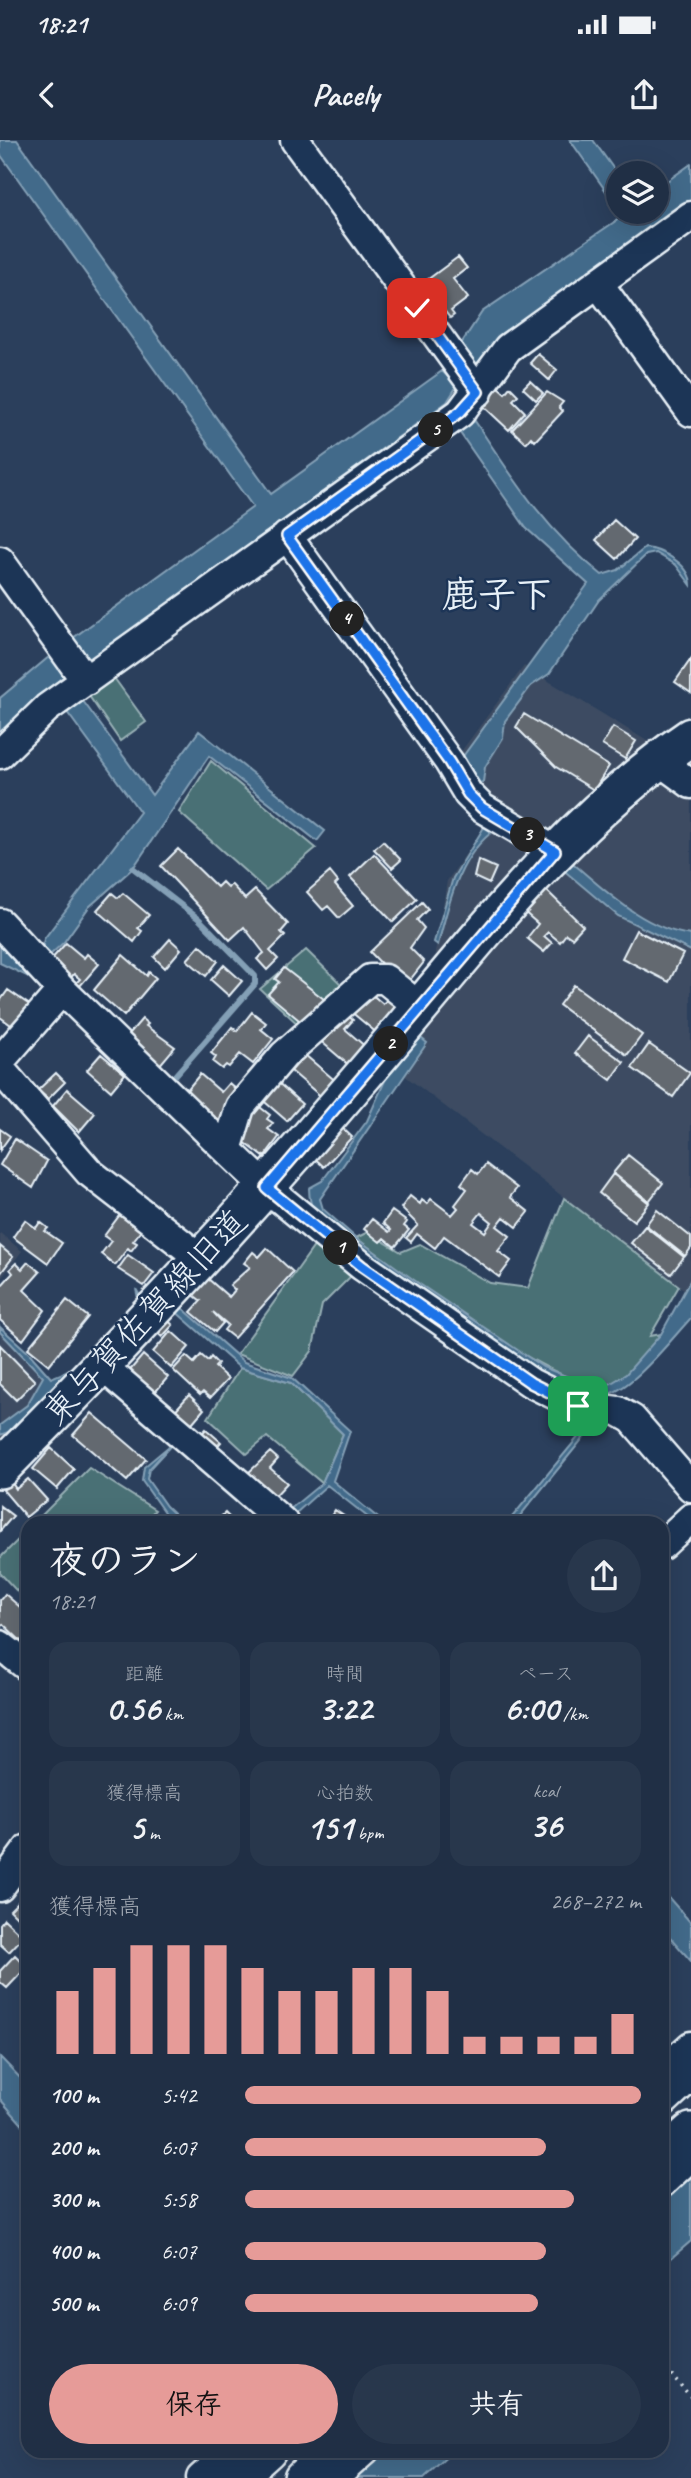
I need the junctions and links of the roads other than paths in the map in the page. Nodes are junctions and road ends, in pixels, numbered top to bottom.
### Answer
1 (295, 140) edge
2 (691, 216) edge
3 (598, 283) junction
4 (478, 392) junction
5 (691, 412) edge
6 (287, 536) junction
7 (0, 561) edge
8 (86, 681) junction
9 (691, 737) edge
10 (0, 754) edge
11 (657, 760) junction
12 (691, 784) edge
13 (555, 851) junction
14 (0, 923) edge
15 (62, 990) junction
16 (421, 1009) junction
17 (0, 1061) edge
18 (0, 1069) edge
19 (227, 1150) junction
20 (267, 1188) junction
21 (200, 1258) junction
22 (101, 1365) junction
23 (0, 1469) edge
24 (691, 1487) edge
25 (275, 1516) edge
26 (691, 1518) edge
27 (669, 1538) edge
28 (0, 1645) edge
29 (21, 1662) edge
30 (21, 1858) edge
31 (0, 1887) edge
32 (691, 2046) edge
33 (669, 2066) edge
34 (691, 2070) edge
35 (669, 2090) edge
36 (691, 2132) edge
37 (669, 2152) edge
38 (691, 2157) edge
39 (669, 2177) edge
40 (224, 2458) edge
41 (258, 2458) edge
42 (325, 2458) edge
43 (356, 2458) edge
44 (201, 2478) edge
45 (236, 2478) edge
46 (303, 2478) edge
47 (334, 2478) edge

1 - 4 street
2 - 3 street
3 - 4 street
3 - 5 street
4 - 6 street
6 - 8 street
6 - 13 street
7 - 8 street
8 - 10 street
9 - 11 main road, 東与賀佐賀線旧道
11 - 12 street
11 - 13 main road, 東与賀佐賀線旧道
13 - 16 main road, 東与賀佐賀線旧道
14 - 15 street
15 - 17 street
15 - 19 street
16 - 19 street
16 - 20 main road, 東与賀佐賀線旧道
18 - 21 street
19 - 20 street
20 - 21 main road, 東与賀佐賀線旧道
20 - 24 street
21 - 22 main road, 東与賀佐賀線旧道
22 - 23 main road, 東与賀佐賀線旧道
22 - 25 street
26 - 27 street
28 - 29 street
30 - 31 street
32 - 33 street
34 - 35 main road
36 - 37 main road
38 - 39 street
40 - 44 street
41 - 45 main road
42 - 46 main road
43 - 47 street

